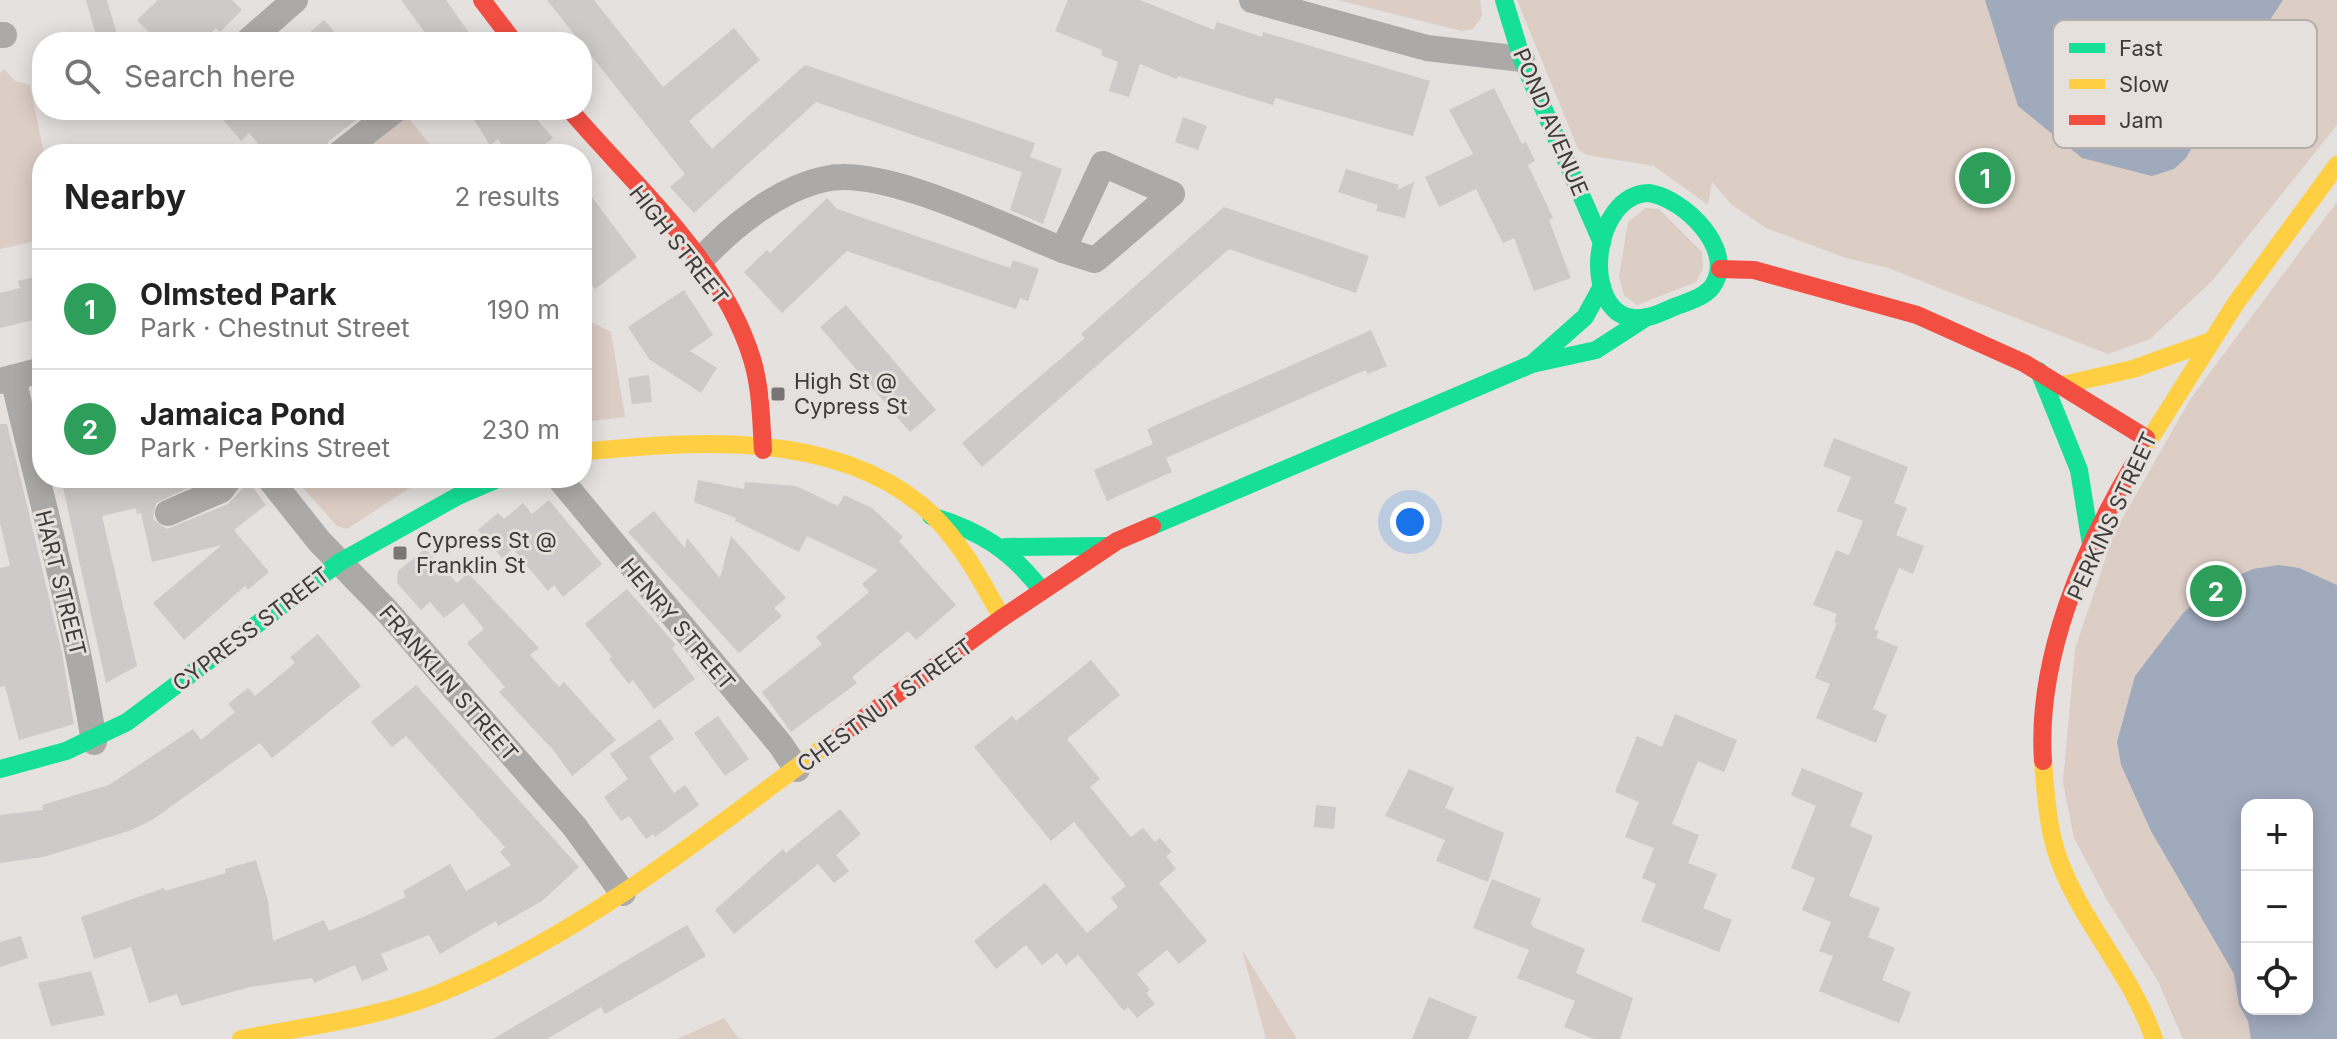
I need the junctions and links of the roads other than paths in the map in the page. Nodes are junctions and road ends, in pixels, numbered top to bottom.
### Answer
1 (295, 0) edge
2 (482, 0) edge
3 (1252, 0) edge
4 (1504, 0) edge
5 (258, 32) edge
6 (497, 32) edge
7 (1522, 59) junction
8 (382, 120) edge
9 (578, 120) edge
10 (352, 144) edge
11 (1565, 159) junction
12 (2337, 165) edge
13 (1634, 194) junction
14 (1602, 243) junction
15 (1063, 250) dead end
16 (699, 262) junction
17 (1720, 269) junction
18 (1602, 286) junction
19 (1647, 317) junction
20 (2211, 341) junction
21 (1532, 364) junction
22 (2039, 371) junction
23 (32, 373) edge
24 (7, 380) edge
25 (2062, 385) junction
26 (2146, 438) junction
27 (763, 450) junction
28 (592, 451) edge
29 (32, 475) edge
30 (35, 488) edge
31 (222, 488) edge
32 (277, 488) edge
33 (477, 488) edge
34 (567, 488) edge
35 (168, 513) dead end
36 (931, 516) junction
37 (1108, 546) junction
38 (1005, 547) junction
39 (2092, 551) junction
40 (340, 562) junction
41 (1042, 591) junction
42 (1002, 618) junction
43 (94, 742) junction
44 (0, 769) edge
45 (797, 769) junction
46 (623, 893) junction
47 (241, 1039) edge
48 (2154, 1039) edge

1 - 5 street
2 - 6 main road
3 - 7 street
4 - 7 main road, POND AVENUE
7 - 11 main road, POND AVENUE
8 - 10 street
9 - 16 main road, HIGH STREET
11 - 13 main road
11 - 14 main road, POND AVENUE
12 - 20 main road, PERKINS STREET
13 - 14 main road
13 - 17 main road
14 - 18 main road
15 - 16 street
16 - 27 main road, HIGH STREET
17 - 19 main road
17 - 22 main road
18 - 19 main road
18 - 21 main road, CHESTNUT STREET
19 - 21 main road, CHESTNUT STREET
20 - 25 main road
20 - 26 main road, PERKINS STREET
21 - 37 main road, CHESTNUT STREET
22 - 25 main road
22 - 39 main road
23 - 24 street
24 - 29 street, HART STREET
25 - 26 main road
26 - 39 main road, PERKINS STREET
27 - 28 main road
27 - 36 main road
30 - 43 street, HART STREET
31 - 35 street
32 - 40 street, FRANKLIN STREET
33 - 40 main road, CYPRESS STREET
34 - 45 street, HENRY STREET
36 - 38 main road
36 - 42 main road
37 - 38 main road
37 - 41 main road, CHESTNUT STREET
38 - 41 main road
39 - 48 main road, PERKINS STREET
40 - 43 main road, CYPRESS STREET
40 - 46 street, FRANKLIN STREET
41 - 42 main road, CHESTNUT STREET
42 - 45 main road, CHESTNUT STREET
43 - 44 main road, CYPRESS STREET
45 - 46 main road, CHESTNUT STREET
46 - 47 main road, CHESTNUT STREET

